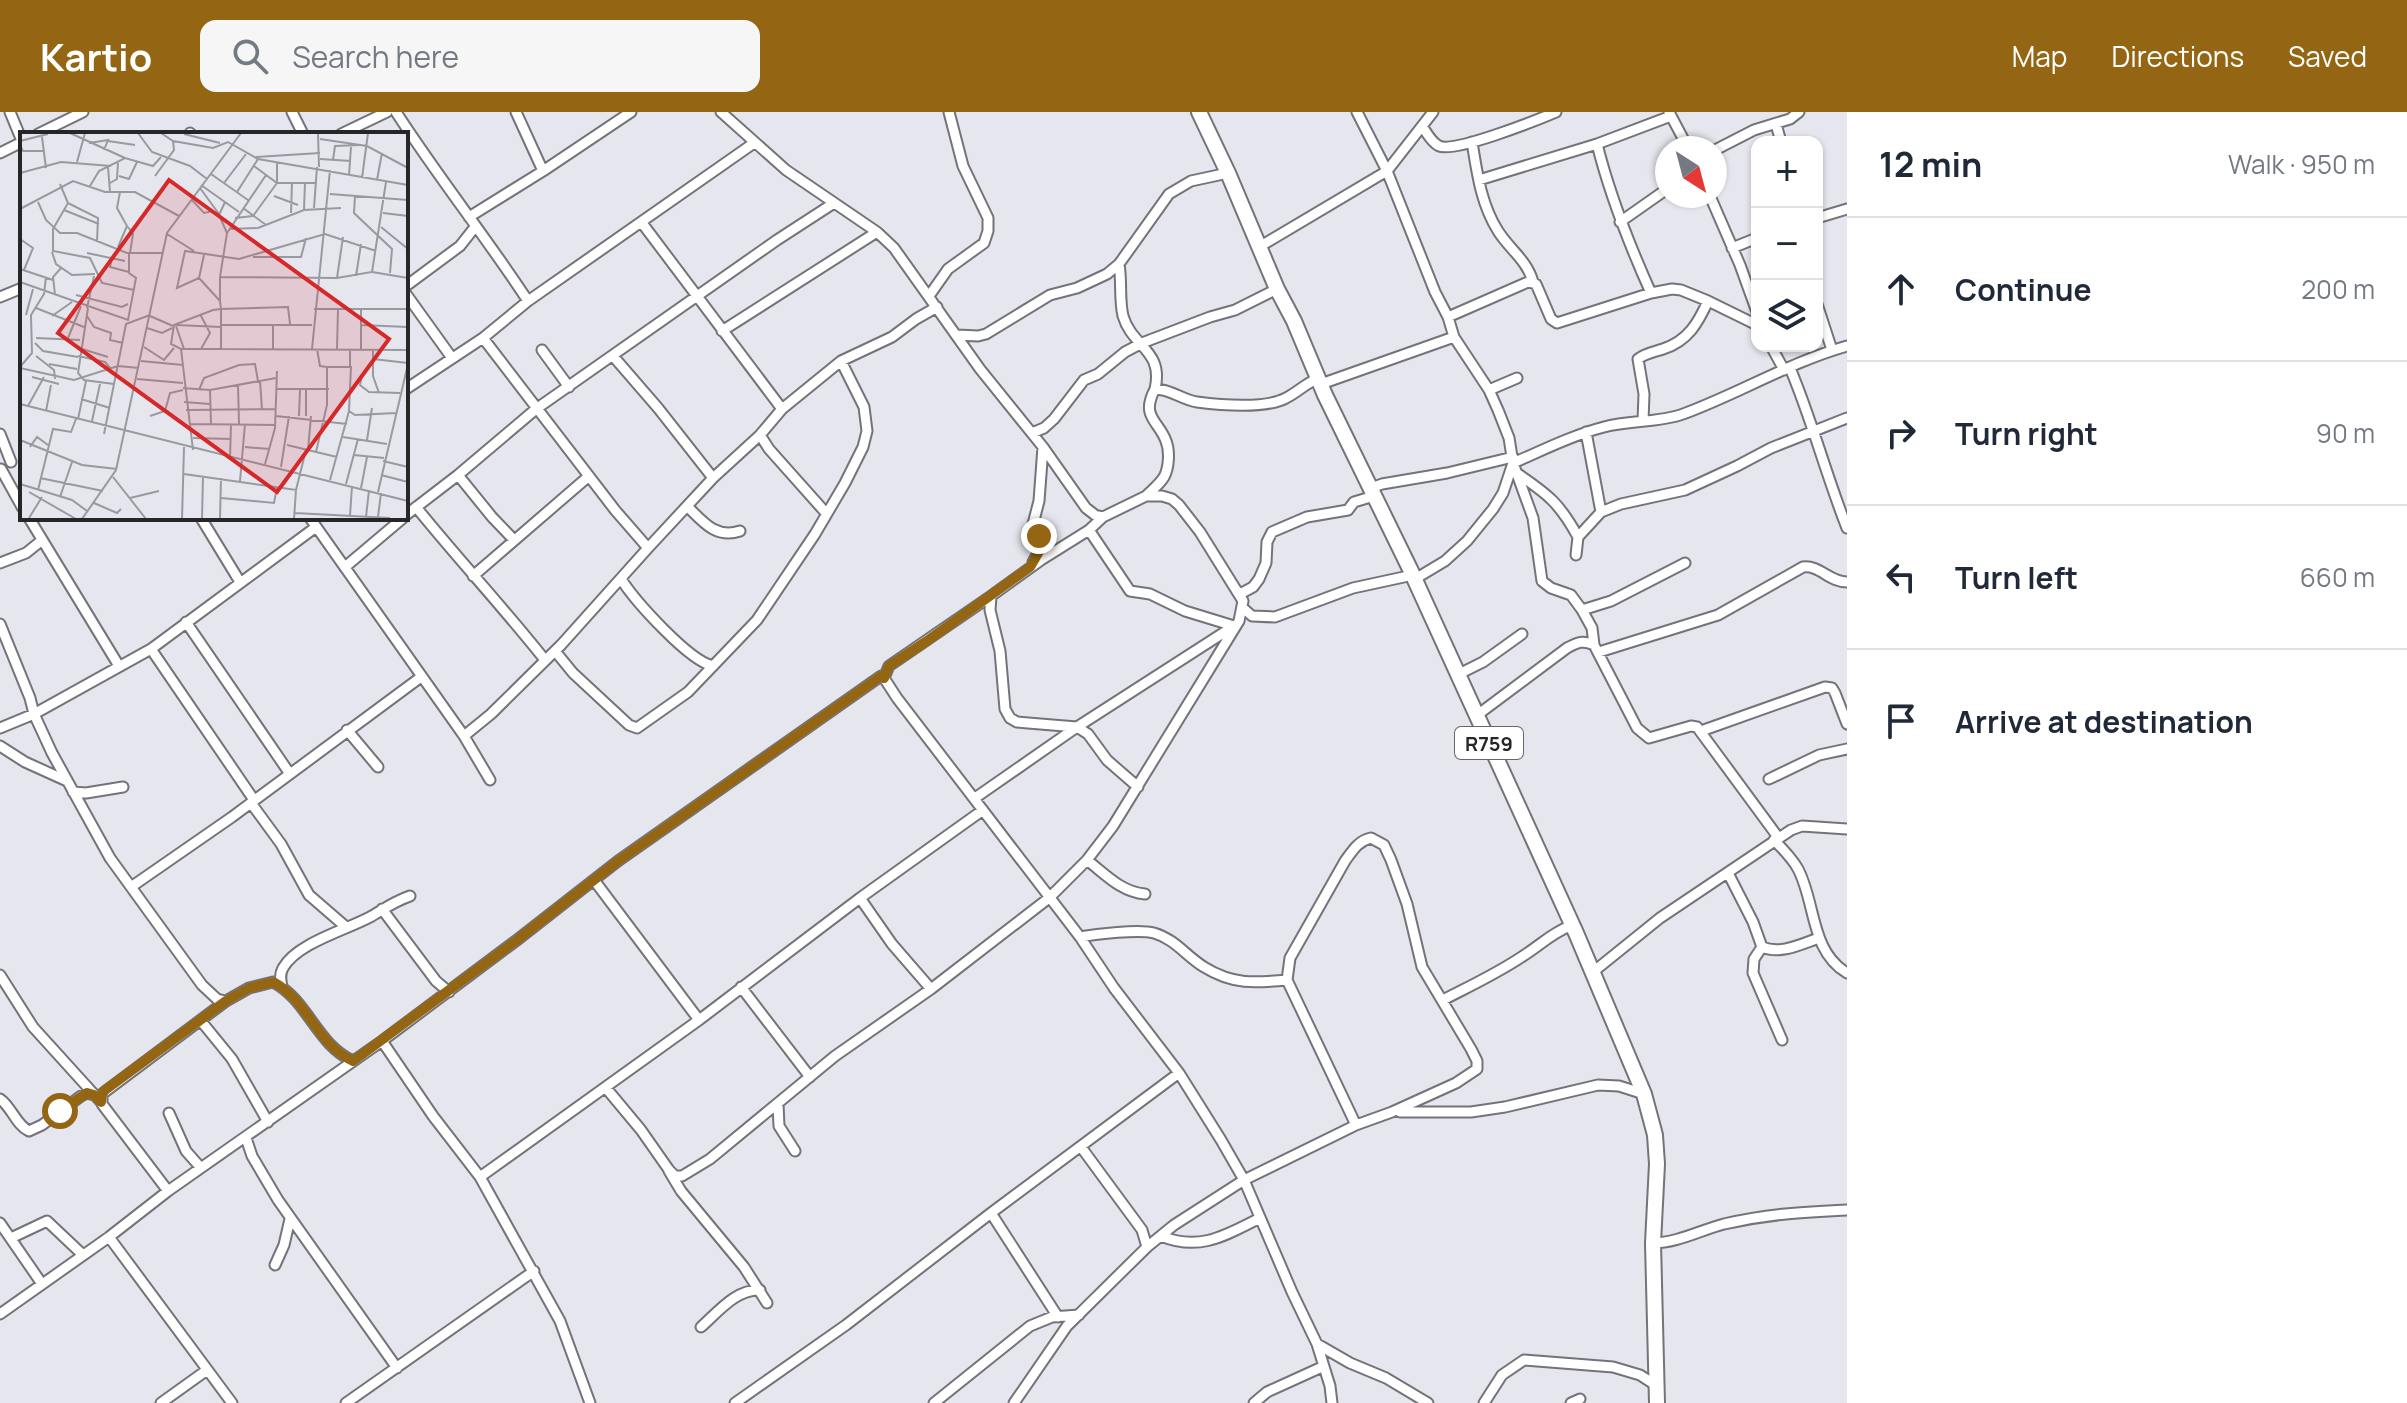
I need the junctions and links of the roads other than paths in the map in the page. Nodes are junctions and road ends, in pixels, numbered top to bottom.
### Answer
1 (10, 112) edge
2 (83, 112) edge
3 (292, 112) edge
4 (387, 112) edge
5 (396, 112) edge
6 (516, 112) edge
7 (631, 112) edge
8 (721, 112) edge
9 (949, 112) edge
10 (1199, 112) edge
11 (1357, 112) edge
12 (1433, 112) edge
13 (1556, 112) edge
14 (1799, 112) edge
15 (1670, 114) edge
16 (1776, 124) junction
17 (1422, 126) junction
18 (42, 132) edge
19 (302, 132) edge
20 (345, 132) edge
21 (1682, 136) edge
22 (1779, 136) edge
23 (20, 137) edge
24 (1472, 142) junction
25 (20, 143) edge
26 (754, 143) junction
27 (1597, 144) junction
28 (1727, 144) edge
29 (0, 153) edge
30 (543, 171) junction
31 (1387, 171) junction
32 (1228, 173) junction
33 (1479, 180) junction
34 (1655, 197) edge
35 (834, 203) junction
36 (1715, 208) edge
37 (1847, 209) edge
38 (1823, 216) edge
39 (469, 217) junction
40 (1620, 222) junction
41 (642, 223) junction
42 (475, 227) junction
43 (877, 232) junction
44 (1751, 240) edge
45 (1259, 247) junction
46 (1732, 248) junction
47 (1119, 264) junction
48 (1533, 282) junction
49 (408, 285) edge
50 (20, 289) edge
51 (1277, 289) junction
52 (1651, 293) junction
53 (929, 296) junction
54 (0, 297) edge
55 (408, 297) edge
56 (1751, 297) edge
57 (697, 298) junction
58 (528, 301) junction
59 (1708, 301) junction
60 (937, 307) junction
61 (1448, 317) junction
62 (1751, 322) edge
63 (1823, 322) edge
64 (722, 331) junction
65 (957, 335) junction
66 (1454, 337) junction
67 (483, 338) junction
68 (1142, 343) junction
69 (1847, 346) edge
70 (542, 350) dead end
71 (1832, 350) junction
72 (1775, 352) edge
73 (613, 356) junction
74 (452, 358) junction
75 (841, 361) junction
76 (1787, 369) junction
77 (1517, 378) dead end
78 (1320, 381) junction
79 (569, 387) junction
80 (408, 388) edge
81 (1155, 389) junction
82 (1489, 390) junction
83 (536, 409) junction
84 (782, 409) junction
85 (1847, 418) edge
86 (1643, 421) junction
87 (1814, 430) junction
88 (1586, 432) junction
89 (1032, 433) junction
90 (0, 434) edge
91 (760, 435) junction
92 (1043, 447) junction
93 (20, 458) edge
94 (1513, 460) junction
95 (11, 462) junction
96 (1, 469) edge
97 (1518, 474) junction
98 (458, 475) junction
99 (589, 476) junction
100 (713, 478) junction
101 (1373, 492) junction
102 (1146, 496) junction
103 (20, 503) edge
104 (687, 506) junction
105 (416, 507) junction
106 (1601, 512) junction
107 (826, 513) junction
108 (408, 514) edge
109 (1103, 517) junction
110 (30, 520) edge
111 (202, 520) edge
112 (400, 520) edge
113 (313, 522) edge
114 (1847, 528) edge
115 (1089, 530) junction
116 (740, 531) dead end
117 (1578, 537) junction
118 (514, 540) junction
119 (41, 541) junction
120 (648, 548) junction
121 (1576, 555) dead end
122 (0, 563) edge
123 (1685, 563) dead end
124 (345, 567) junction
125 (1030, 567) junction
126 (473, 576) junction
127 (1414, 577) junction
128 (621, 579) junction
129 (240, 582) junction
130 (1847, 582) edge
131 (1240, 594) junction
132 (991, 596) junction
133 (1243, 608) junction
134 (1582, 610) junction
135 (186, 622) junction
136 (0, 624) edge
137 (1234, 626) junction
138 (1522, 634) dead end
139 (1596, 648) junction
140 (151, 649) junction
141 (555, 651) junction
142 (545, 660) junction
143 (119, 666) junction
144 (713, 666) junction
145 (1457, 675) junction
146 (421, 677) junction
147 (884, 678) junction
148 (34, 714) junction
149 (1476, 716) junction
150 (1847, 724) edge
151 (1077, 727) junction
152 (0, 728) edge
153 (347, 730) junction
154 (1701, 731) junction
155 (464, 736) junction
156 (0, 746) edge
157 (1847, 749) edge
158 (378, 767) dead end
159 (290, 774) junction
160 (1769, 779) dead end
161 (490, 780) dead end
162 (67, 781) junction
163 (123, 787) dead end
164 (1138, 787) junction
165 (73, 792) junction
166 (975, 798) junction
167 (252, 801) junction
168 (983, 810) junction
169 (1847, 829) edge
170 (1776, 839) junction
171 (1087, 860) junction
172 (1728, 873) junction
173 (594, 880) junction
174 (131, 887) junction
175 (1145, 894) dead end
176 (410, 896) dead end
177 (860, 898) junction
178 (1049, 898) junction
179 (382, 909) junction
180 (1572, 925) junction
181 (346, 927) junction
182 (1080, 937) junction
183 (1819, 938) junction
184 (1762, 947) junction
185 (1593, 972) junction
186 (1847, 973) edge
187 (0, 975) edge
188 (1287, 980) junction
189 (282, 987) junction
190 (741, 987) junction
191 (931, 989) junction
192 (449, 992) junction
193 (211, 994) junction
194 (1443, 1000) junction
195 (225, 1001) junction
196 (204, 1018) junction
197 (699, 1020) junction
198 (1782, 1040) dead end
199 (382, 1041) junction
200 (353, 1061) junction
201 (1179, 1073) junction
202 (810, 1077) junction
203 (606, 1088) junction
204 (1644, 1094) junction
205 (1, 1097) edge
206 (98, 1098) junction
207 (778, 1104) junction
208 (1392, 1112) junction
209 (169, 1113) dead end
210 (268, 1122) junction
211 (1356, 1125) junction
212 (246, 1138) junction
213 (1081, 1147) junction
214 (795, 1151) dead end
215 (201, 1168) junction
216 (669, 1170) junction
217 (480, 1177) junction
218 (1244, 1180) junction
219 (168, 1191) junction
220 (1847, 1210) edge
221 (991, 1213) junction
222 (1260, 1218) junction
223 (290, 1219) junction
224 (4, 1231) edge
225 (1161, 1236) junction
226 (109, 1237) junction
227 (1653, 1243) junction
228 (1147, 1247) junction
229 (83, 1255) junction
230 (275, 1265) dead end
231 (534, 1271) junction
232 (42, 1284) junction
233 (760, 1290) junction
234 (767, 1303) dead end
235 (0, 1314) edge
236 (1079, 1315) junction
237 (1058, 1317) junction
238 (701, 1327) dead end
239 (1317, 1344) junction
240 (1322, 1367) junction
241 (397, 1368) junction
242 (207, 1370) junction
243 (1657, 1386) junction
244 (161, 1403) edge
245 (232, 1403) edge
246 (346, 1403) edge
247 (590, 1403) edge
248 (735, 1403) edge
249 (934, 1403) edge
250 (1014, 1403) edge
251 (1254, 1403) edge
252 (1332, 1403) edge
253 (1428, 1403) edge
254 (1484, 1403) edge
255 (1657, 1403) edge

1 - 23 street
2 - 18 street
3 - 19 street
4 - 20 street
5 - 39 street
6 - 30 street
7 - 30 street
8 - 26 street
9 - 53 street
10 - 32 main road, R759
11 - 31 street
12 - 17 street
13 - 24 street
14 - 16 street
15 - 21 street
15 - 27 street
16 - 22 street
16 - 28 street
17 - 24 street
17 - 31 street
24 - 33 street
25 - 29 street
26 - 35 street
26 - 41 street
27 - 33 street
27 - 40 street
30 - 39 street
31 - 45 street
31 - 61 street
32 - 45 main road, R759
32 - 47 street
33 - 48 street
34 - 40 street
35 - 43 street
35 - 57 street
36 - 46 street
37 - 38 street
39 - 42 street
40 - 52 street
41 - 57 street
41 - 58 street
42 - 49 street
42 - 58 street
43 - 53 street
43 - 64 street
44 - 46 street
45 - 51 main road, R759
46 - 56 street
47 - 65 street
47 - 68 street
48 - 52 street
48 - 61 street
50 - 54 street
51 - 68 street
51 - 78 main road, R759
52 - 59 street
53 - 60 street
55 - 74 street
57 - 64 street
57 - 73 street
58 - 67 street
59 - 62 street
59 - 86 street
60 - 65 street
60 - 75 street
61 - 66 street
63 - 71 street
64 - 84 street
65 - 89 street
66 - 78 street
66 - 82 street
67 - 74 street
67 - 83 street
68 - 81 street
68 - 89 street
69 - 71 street
70 - 79 street
71 - 76 street
72 - 76 street
73 - 79 street
73 - 100 street
74 - 80 street
75 - 84 street
75 - 107 street
76 - 86 street
76 - 87 street
77 - 82 street
78 - 81 street
78 - 101 main road, R759
79 - 83 street
81 - 102 street
82 - 94 street
83 - 98 street
83 - 99 street
84 - 91 street
85 - 87 street
86 - 88 street
87 - 106 street
87 - 114 street
88 - 94 street
88 - 106 street
89 - 92 street
90 - 95 street
91 - 100 street
91 - 107 street
92 - 109 street
92 - 125 street
93 - 95 street
94 - 97 street
94 - 101 street
94 - 127 street
95 - 96 street
96 - 103 street
97 - 117 street
97 - 134 street
98 - 105 street
98 - 118 street
99 - 118 street
99 - 120 street
100 - 104 street
101 - 127 main road, R759
101 - 131 street
102 - 109 street
102 - 131 street
104 - 116 street
104 - 120 street
105 - 108 street
105 - 126 street
106 - 117 street
107 - 144 street
109 - 115 street
110 - 119 street
111 - 129 street
112 - 124 street
113 - 124 street
113 - 129 street
115 - 125 street
115 - 137 street
117 - 121 street
118 - 126 street
119 - 122 street
119 - 143 street
120 - 128 street
123 - 134 street
124 - 146 street
125 - 132 street
126 - 142 street
127 - 133 street
127 - 145 main road, R759
128 - 141 street
128 - 144 street
129 - 135 street
130 - 139 street
131 - 133 street
132 - 147 street
132 - 151 street
133 - 137 street
134 - 139 street
135 - 140 street
135 - 159 street
136 - 148 street
137 - 151 street
137 - 164 street
138 - 145 street
139 - 149 street
139 - 154 street
140 - 143 street
140 - 167 street
141 - 142 street
141 - 144 street
142 - 155 street
143 - 148 street
145 - 149 main road, R759
146 - 153 street
146 - 155 street
147 - 166 street
147 - 173 street
148 - 152 street
148 - 162 street
149 - 180 main road, R759
150 - 154 street
151 - 164 street
151 - 166 street
153 - 158 street
153 - 159 street
154 - 170 street
155 - 161 street
156 - 162 street
157 - 160 street
159 - 167 street
162 - 165 street
163 - 165 street
164 - 171 street
165 - 174 street
166 - 168 street
167 - 174 street
167 - 181 street
168 - 177 street
168 - 178 street
169 - 170 street
170 - 172 street
170 - 183 street
171 - 175 street
171 - 178 street
172 - 184 street
172 - 185 street
173 - 192 street
173 - 197 street
174 - 193 street
176 - 179 street
177 - 190 street
177 - 191 street
178 - 182 street
178 - 191 street
179 - 181 street
179 - 192 street
180 - 185 main road, R759
180 - 194 street
181 - 189 street
182 - 188 street
182 - 201 street
183 - 184 street
183 - 186 street
184 - 198 street
185 - 204 main road, R759
187 - 206 street
188 - 194 street
188 - 211 street
189 - 195 street
189 - 200 street
190 - 197 street
190 - 202 street
191 - 202 street
192 - 199 street
193 - 195 street
193 - 196 street
194 - 208 street
195 - 196 street
196 - 206 street
196 - 210 street
197 - 203 street
199 - 200 street
199 - 217 street
200 - 210 street
201 - 213 street
201 - 218 street
202 - 207 street
203 - 216 street
203 - 217 street
204 - 208 street
204 - 227 main road, R759
205 - 206 street
206 - 219 street
207 - 214 street
207 - 216 street
208 - 211 street
209 - 215 street
210 - 212 street
211 - 218 street
212 - 215 street
212 - 223 street
213 - 221 street
213 - 228 street
215 - 219 street
216 - 233 street
217 - 231 street
218 - 222 street
218 - 225 street
219 - 226 street
220 - 227 street
221 - 237 street
221 - 248 street
222 - 225 street
222 - 239 street
223 - 230 street
223 - 241 street
224 - 229 street
224 - 232 street
225 - 228 street
226 - 229 street
226 - 242 street
227 - 243 main road, R759
228 - 236 street
229 - 232 street
231 - 241 street
231 - 247 street
232 - 235 street
233 - 234 street
233 - 238 street
236 - 237 street
236 - 250 street
237 - 249 street
239 - 240 street
239 - 253 street
240 - 251 street
240 - 252 street
241 - 246 street
242 - 244 street
242 - 245 street
243 - 254 street
243 - 255 main road, R759

